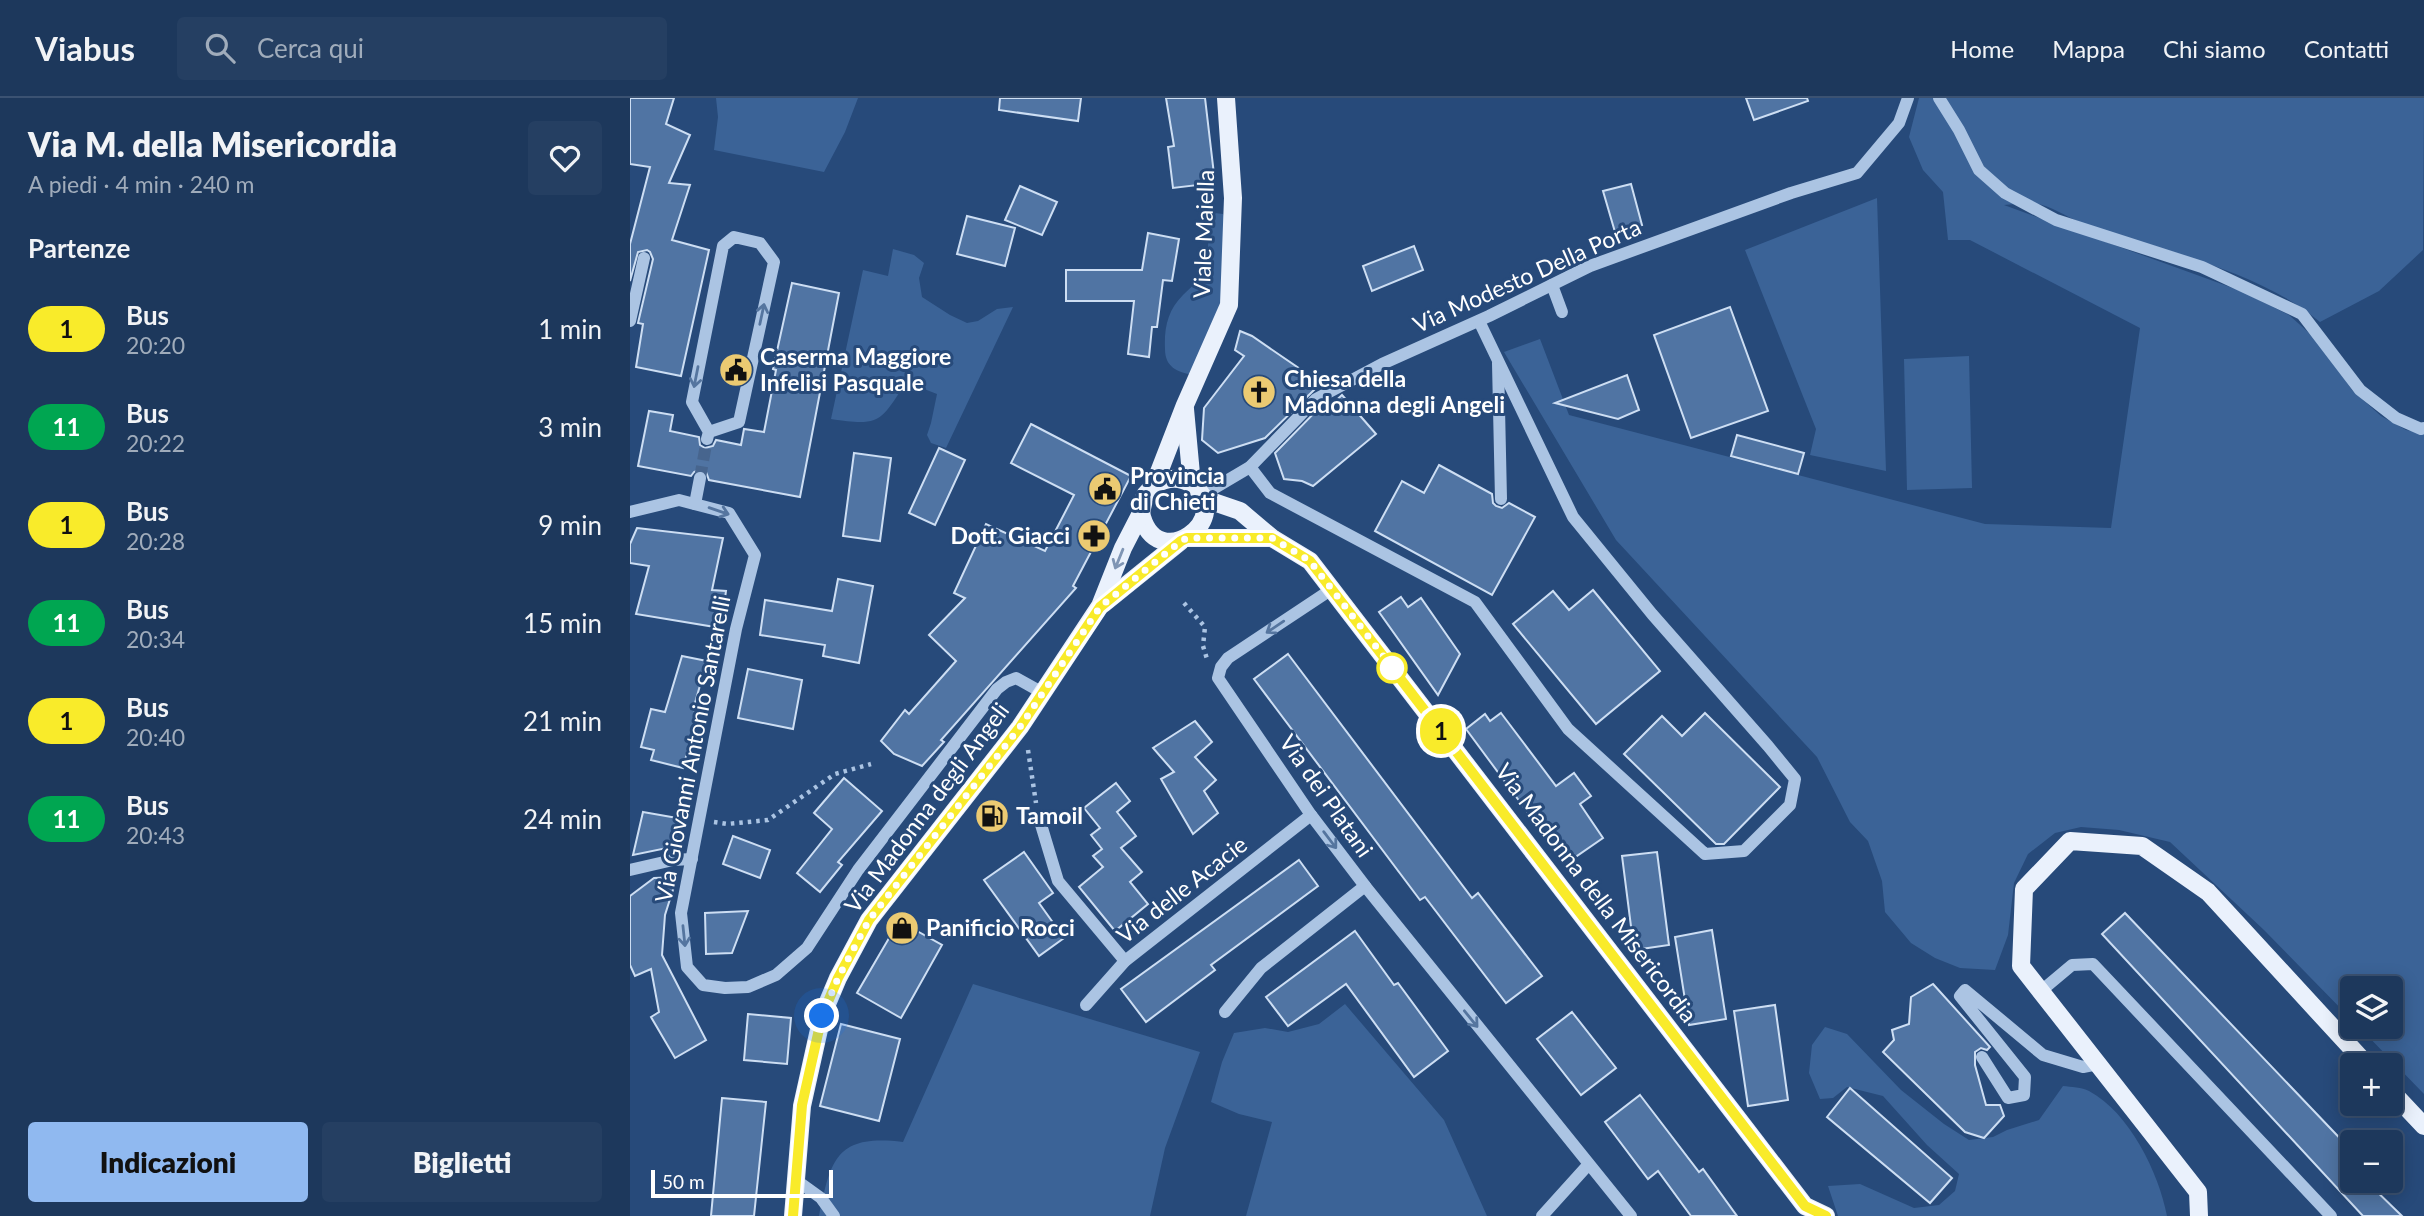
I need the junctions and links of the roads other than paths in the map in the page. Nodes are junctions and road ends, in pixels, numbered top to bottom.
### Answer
1 (1226, 98) edge
2 (1908, 98) edge
3 (1939, 98) edge
4 (644, 258) dead end
5 (1552, 285) junction
6 (1562, 312) dead end
7 (630, 321) edge
8 (1479, 321) junction
9 (1498, 359) junction
10 (1185, 405) junction
11 (2424, 428) edge
12 (708, 435) joint
13 (1250, 467) junction
14 (700, 478) tunnel mouth
15 (1154, 485) junction
16 (1198, 493) junction
17 (1501, 499) dead end
18 (695, 504) junction
19 (630, 512) edge
20 (1141, 513) junction
21 (1272, 538) junction
22 (1184, 539) junction
23 (1332, 589) junction
24 (1100, 607) junction
25 (1043, 693) junction
26 (1311, 815) junction
27 (1038, 818) road end
28 (692, 859) junction
29 (630, 870) edge
30 (1364, 886) junction
31 (1125, 961) junction
32 (2041, 991) junction
33 (1086, 1004) dead end
34 (1225, 1012) dead end
35 (2356, 1053) edge
36 (1982, 1057) dead end
37 (2098, 1064) junction
38 (2403, 1104) edge
39 (2424, 1126) edge
40 (1588, 1166) junction
41 (796, 1180) junction
42 (793, 1216) edge
43 (834, 1216) edge
44 (1542, 1216) edge
45 (1631, 1216) edge
46 (1826, 1216) edge
47 (2199, 1216) edge
48 (2332, 1216) edge

1 - 10 main road, Viale Maiella
2 - 5 street, Via Modesto Della Porta
3 - 11 street
4 - 7 street
5 - 6 street
5 - 8 street, Via Modesto Della Porta
8 - 9 street
8 - 13 street, Via Modesto Della Porta
9 - 13 street
9 - 17 street
10 - 15 main road, Viale Maiella
10 - 16 main road
12 -> 12 street
13 - 16 street, Via Modesto Della Porta
14 - 18 street
15 - 16 main road
15 - 20 main road
16 - 21 main road, Via Madonna della Misericordia
16 - 22 main road
18 - 19 street, Via Giovanni Antonio Santarelli
18 -> 28 street, Via Giovanni Antonio Santarelli
20 - 22 main road
20 -> 24 main road
21 - 22 main road
21 - 23 main road, Via Madonna della Misericordia
22 - 24 main road
23 -> 26 street, Via dei Platani
23 - 46 main road, Via Madonna della Misericordia
24 - 25 main road, Via Madonna degli Angeli
28 -> 25 street, Via Giovanni Antonio Santarelli
25 - 41 main road, Via Madonna degli Angeli
26 -> 30 street, Via dei Platani
26 - 31 street, Via delle Acacie
27 - 31 street
28 - 29 street
30 - 34 street
30 -> 40 street, Via dei Platani
31 - 33 street, Via delle Acacie
32 - 35 main road
32 - 37 main road
32 - 48 street
36 - 37 street
37 - 47 main road
38 - 39 main road
40 - 44 street
40 - 45 street
41 - 42 main road, Via Madonna degli Angeli
41 - 43 street

